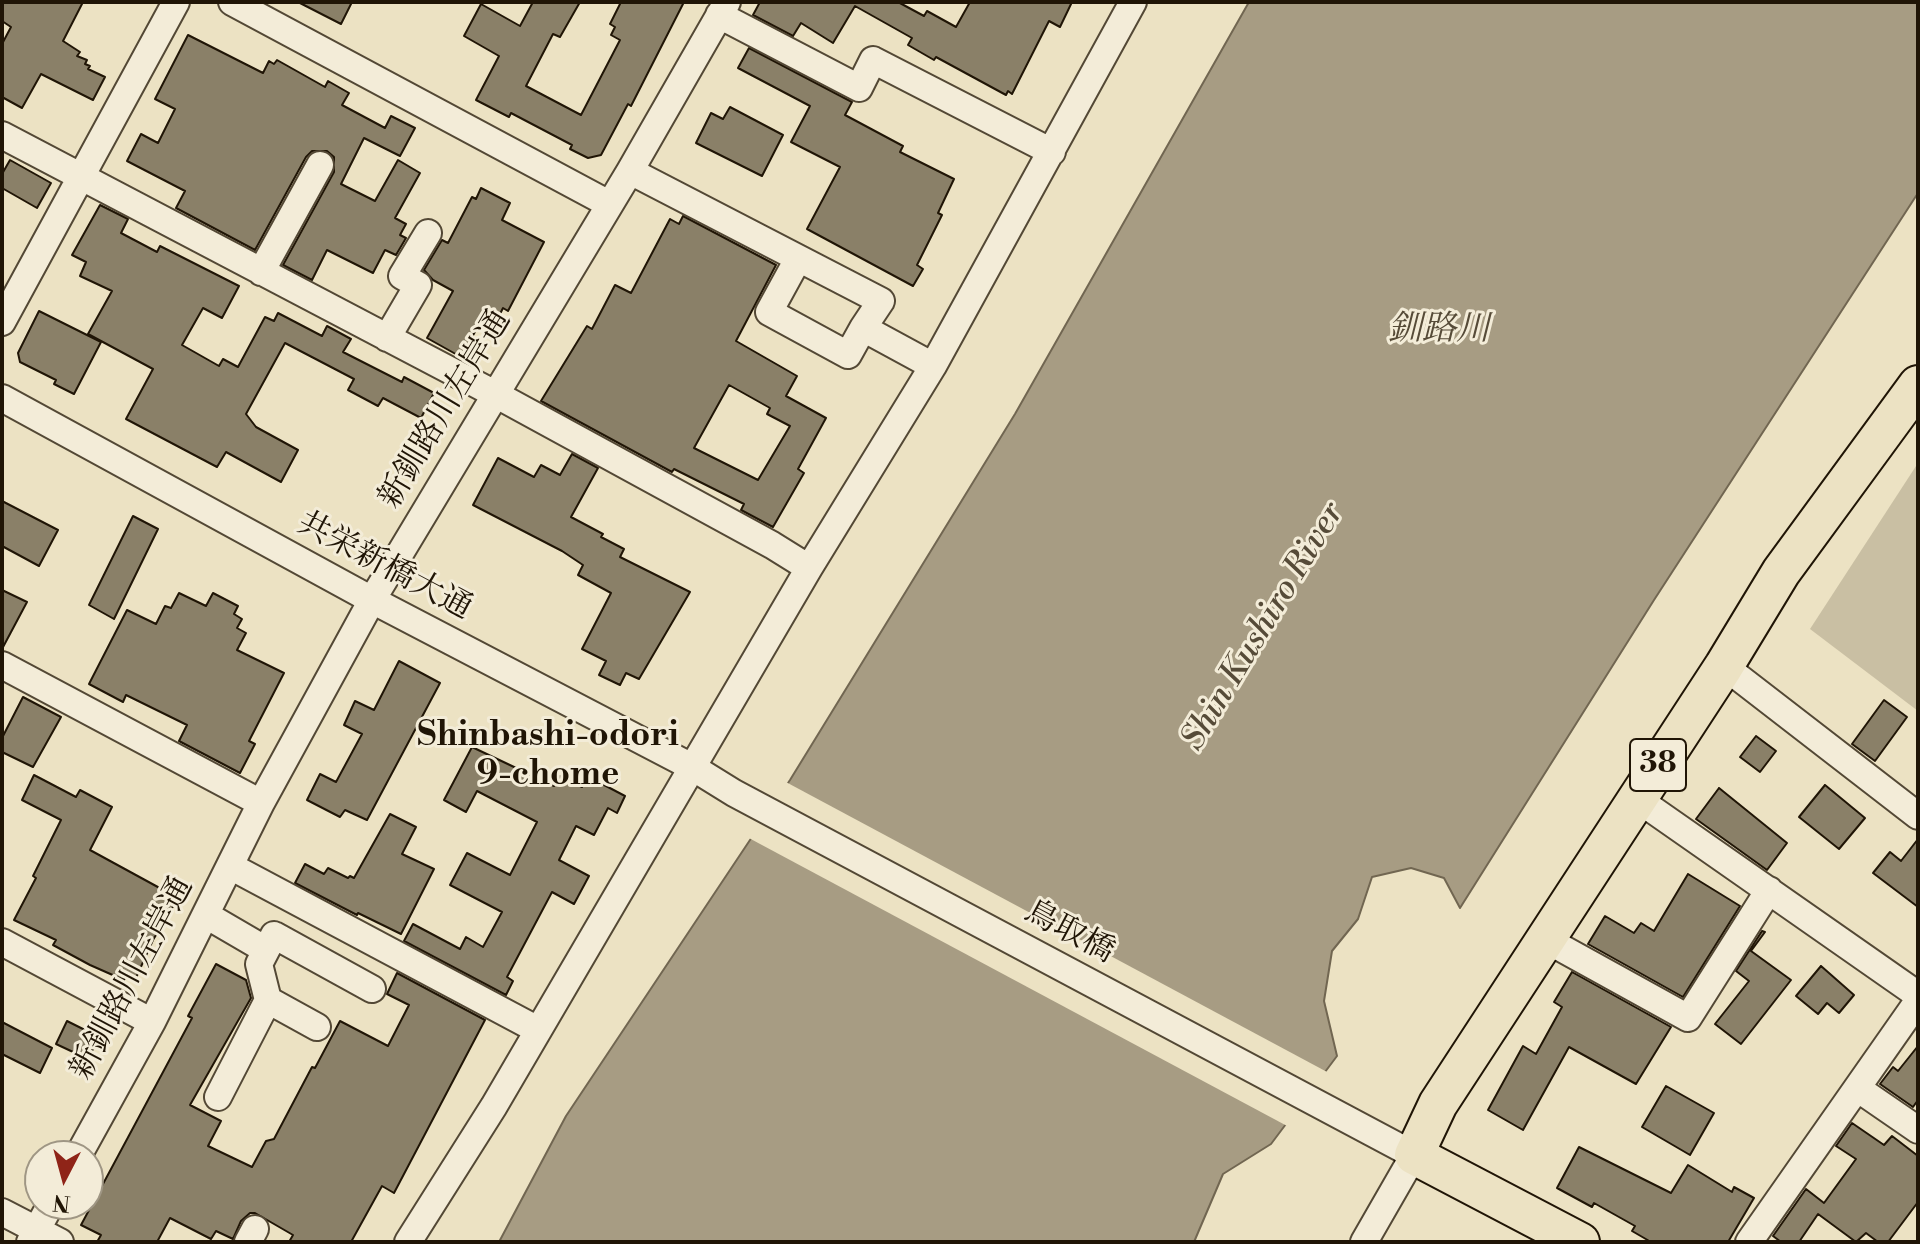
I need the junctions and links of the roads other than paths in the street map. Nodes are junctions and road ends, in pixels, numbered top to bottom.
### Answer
1 (176, 2) edge
2 (232, 2) edge
3 (1133, 2) edge
4 (723, 8) edge
5 (2, 135) edge
6 (1052, 152) junction
7 (320, 165) dead end
8 (630, 171) junction
9 (82, 179) junction
10 (609, 204) junction
11 (428, 233) dead end
12 (798, 259) junction
13 (261, 272) junction
14 (2, 322) edge
15 (863, 328) junction
16 (387, 338) junction
17 (933, 366) junction
18 (1918, 385) edge
19 (495, 394) junction
20 (2, 398) edge
21 (809, 568) junction
22 (372, 600) junction
23 (2, 665) edge
24 (1724, 666) junction
25 (692, 767) junction
26 (734, 793) joint
27 (1636, 798) junction
28 (261, 803) junction
29 (1918, 816) edge
30 (230, 866) junction
31 (1769, 890) junction
32 (206, 915) junction
33 (1545, 939) junction
34 (2, 942) edge
35 (266, 950) junction
36 (372, 989) dead end
37 (1918, 995) edge
38 (268, 1000) junction
39 (1918, 1001) edge
40 (152, 1022) junction
41 (317, 1027) dead end
42 (538, 1030) junction
43 (1857, 1088) junction
44 (218, 1097) dead end
45 (1918, 1130) edge
46 (87, 1140) edge
47 (1414, 1155) junction
48 (2, 1212) edge
49 (33, 1236) edge
50 (60, 1242) edge
51 (408, 1242) edge
52 (1364, 1242) edge
53 (1580, 1242) edge
54 (1749, 1242) edge

1 - 9 street
2 - 10 street
3 - 6 street
4 - 6 street
4 - 8 street, 新釧路川左岸通
5 - 9 street
6 - 17 street
7 - 13 street
8 - 10 street, 新釧路川左岸通
8 - 12 street
9 - 13 street
9 - 14 street
10 - 19 street, 新釧路川左岸通
11 - 16 street
12 - 15 street
12 - 15 street
13 - 16 street
15 - 17 street
16 - 19 street
17 - 21 street
18 - 24 highway, 38
19 - 21 street
19 - 22 street, 新釧路川左岸通
20 - 22 street, 共栄新橋大通
21 - 25 street
22 - 25 street, 共栄新橋大通
22 - 28 street, 新釧路川左岸通
23 - 28 street
24 - 27 highway, 38
24 - 29 street
25 - 26 street, 共栄新橋大通
25 - 42 street
26 - 47 street, 鳥取橋
27 - 31 street
27 - 33 highway, 38
28 - 30 street, 新釧路川左岸通
30 - 32 street, 新釧路川左岸通
30 - 42 street
31 - 33 street
31 - 37 street
32 - 35 street
32 - 40 street, 新釧路川左岸通
33 - 47 highway, 38
34 - 40 street
35 - 36 street
35 - 38 street
38 - 41 street
38 - 44 street
39 - 43 street
40 - 46 street, 新釧路川左岸通
42 - 51 street
43 - 45 street
43 - 54 street
47 - 52 street
47 - 53 highway
48 - 49 street
49 - 50 street

